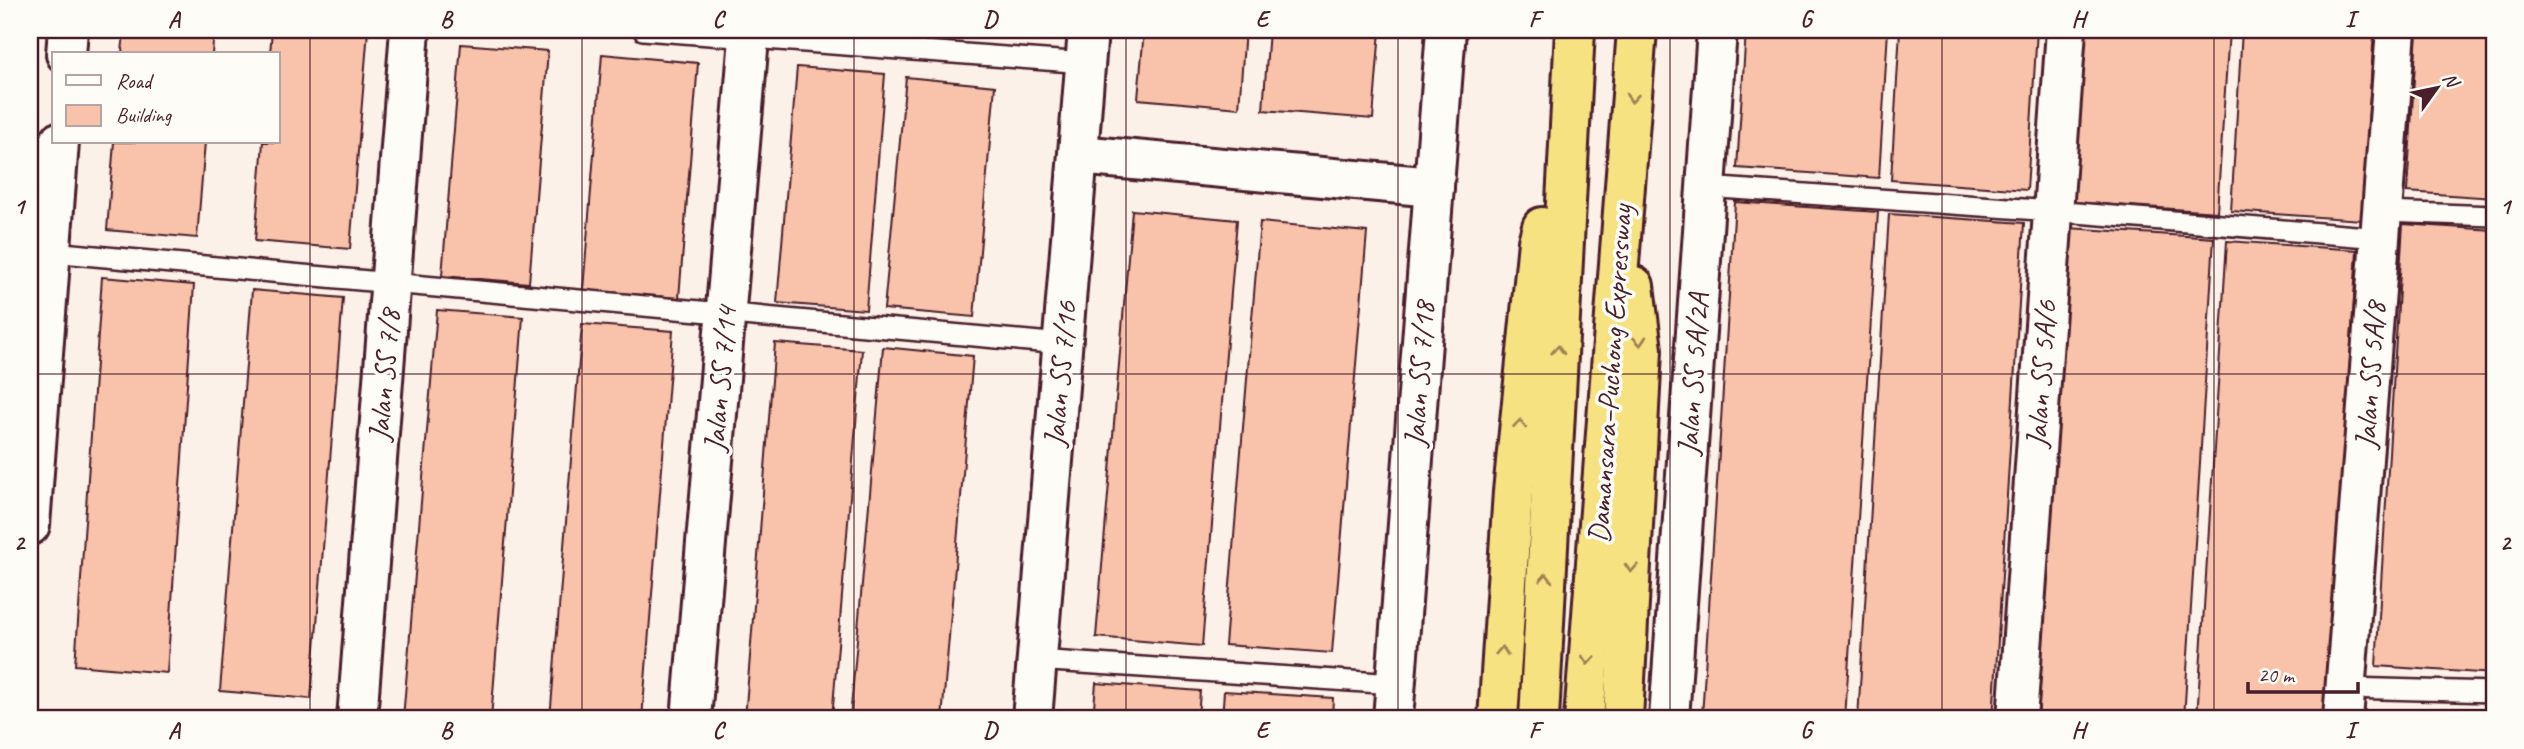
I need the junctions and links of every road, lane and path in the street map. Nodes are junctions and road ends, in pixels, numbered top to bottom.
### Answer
1 (68, 30) edge
2 (410, 30) edge
3 (643, 30) edge
4 (1447, 30) edge
5 (1575, 30) edge
6 (1637, 30) edge
7 (1717, 30) edge
8 (2066, 30) edge
9 (2396, 30) edge
10 (749, 38) junction
11 (1087, 47) edge
12 (66, 52) edge
13 (1570, 98) junction
14 (60, 144) edge
15 (1078, 155) junction
16 (1434, 187) junction
17 (1705, 187) junction
18 (1623, 201) junction
19 (2052, 211) junction
20 (2494, 216) edge
21 (2381, 225) junction
22 (51, 252) junction
23 (391, 283) junction
24 (726, 314) junction
25 (1062, 344) junction
26 (37, 346) edge
27 (30, 525) edge
28 (1036, 660) junction
29 (2494, 692) edge
30 (1394, 701) edge
31 (2344, 704) edge
32 (357, 719) edge
33 (691, 719) edge
34 (1032, 719) edge
35 (1498, 719) edge
36 (1539, 719) edge
37 (1584, 719) edge
38 (1623, 719) edge
39 (1669, 719) edge
40 (2017, 719) edge

1 - 12 street
2 - 23 street, Jalan SS 7/8
3 - 10 lane
4 - 16 street, Jalan SS 7/18
5 - 13 highway, Damansara–Puchong Expressway
6 -> 18 highway, Damansara–Puchong Expressway
7 - 17 street, Jalan SS 5A/2A
8 - 19 street, Jalan SS 5A/6
9 - 21 street, Jalan SS 5A/8
10 - 11 lane
10 - 24 street, Jalan SS 7/14
11 - 15 street, Jalan SS 7/16
35 -> 13 highway
36 -> 13 highway, Damansara–Puchong Expressway
14 - 22 street
15 - 16 street
15 - 25 street, Jalan SS 7/16
16 - 30 street, Jalan SS 7/18
17 - 19 lane
17 - 39 street, Jalan SS 5A/2A
18 -> 37 highway, Damansara–Puchong Expressway
18 -> 38 highway
19 - 21 lane
19 - 40 street, Jalan SS 5A/6
20 - 21 lane
21 - 31 street, Jalan SS 5A/8
22 - 23 lane
22 - 26 street
23 - 24 lane
23 - 32 street, Jalan SS 7/8
24 - 25 lane
24 - 33 street, Jalan SS 7/14
25 - 28 street, Jalan SS 7/16
26 - 27 street
28 - 30 lane
28 - 34 street, Jalan SS 7/16
29 - 31 lane

